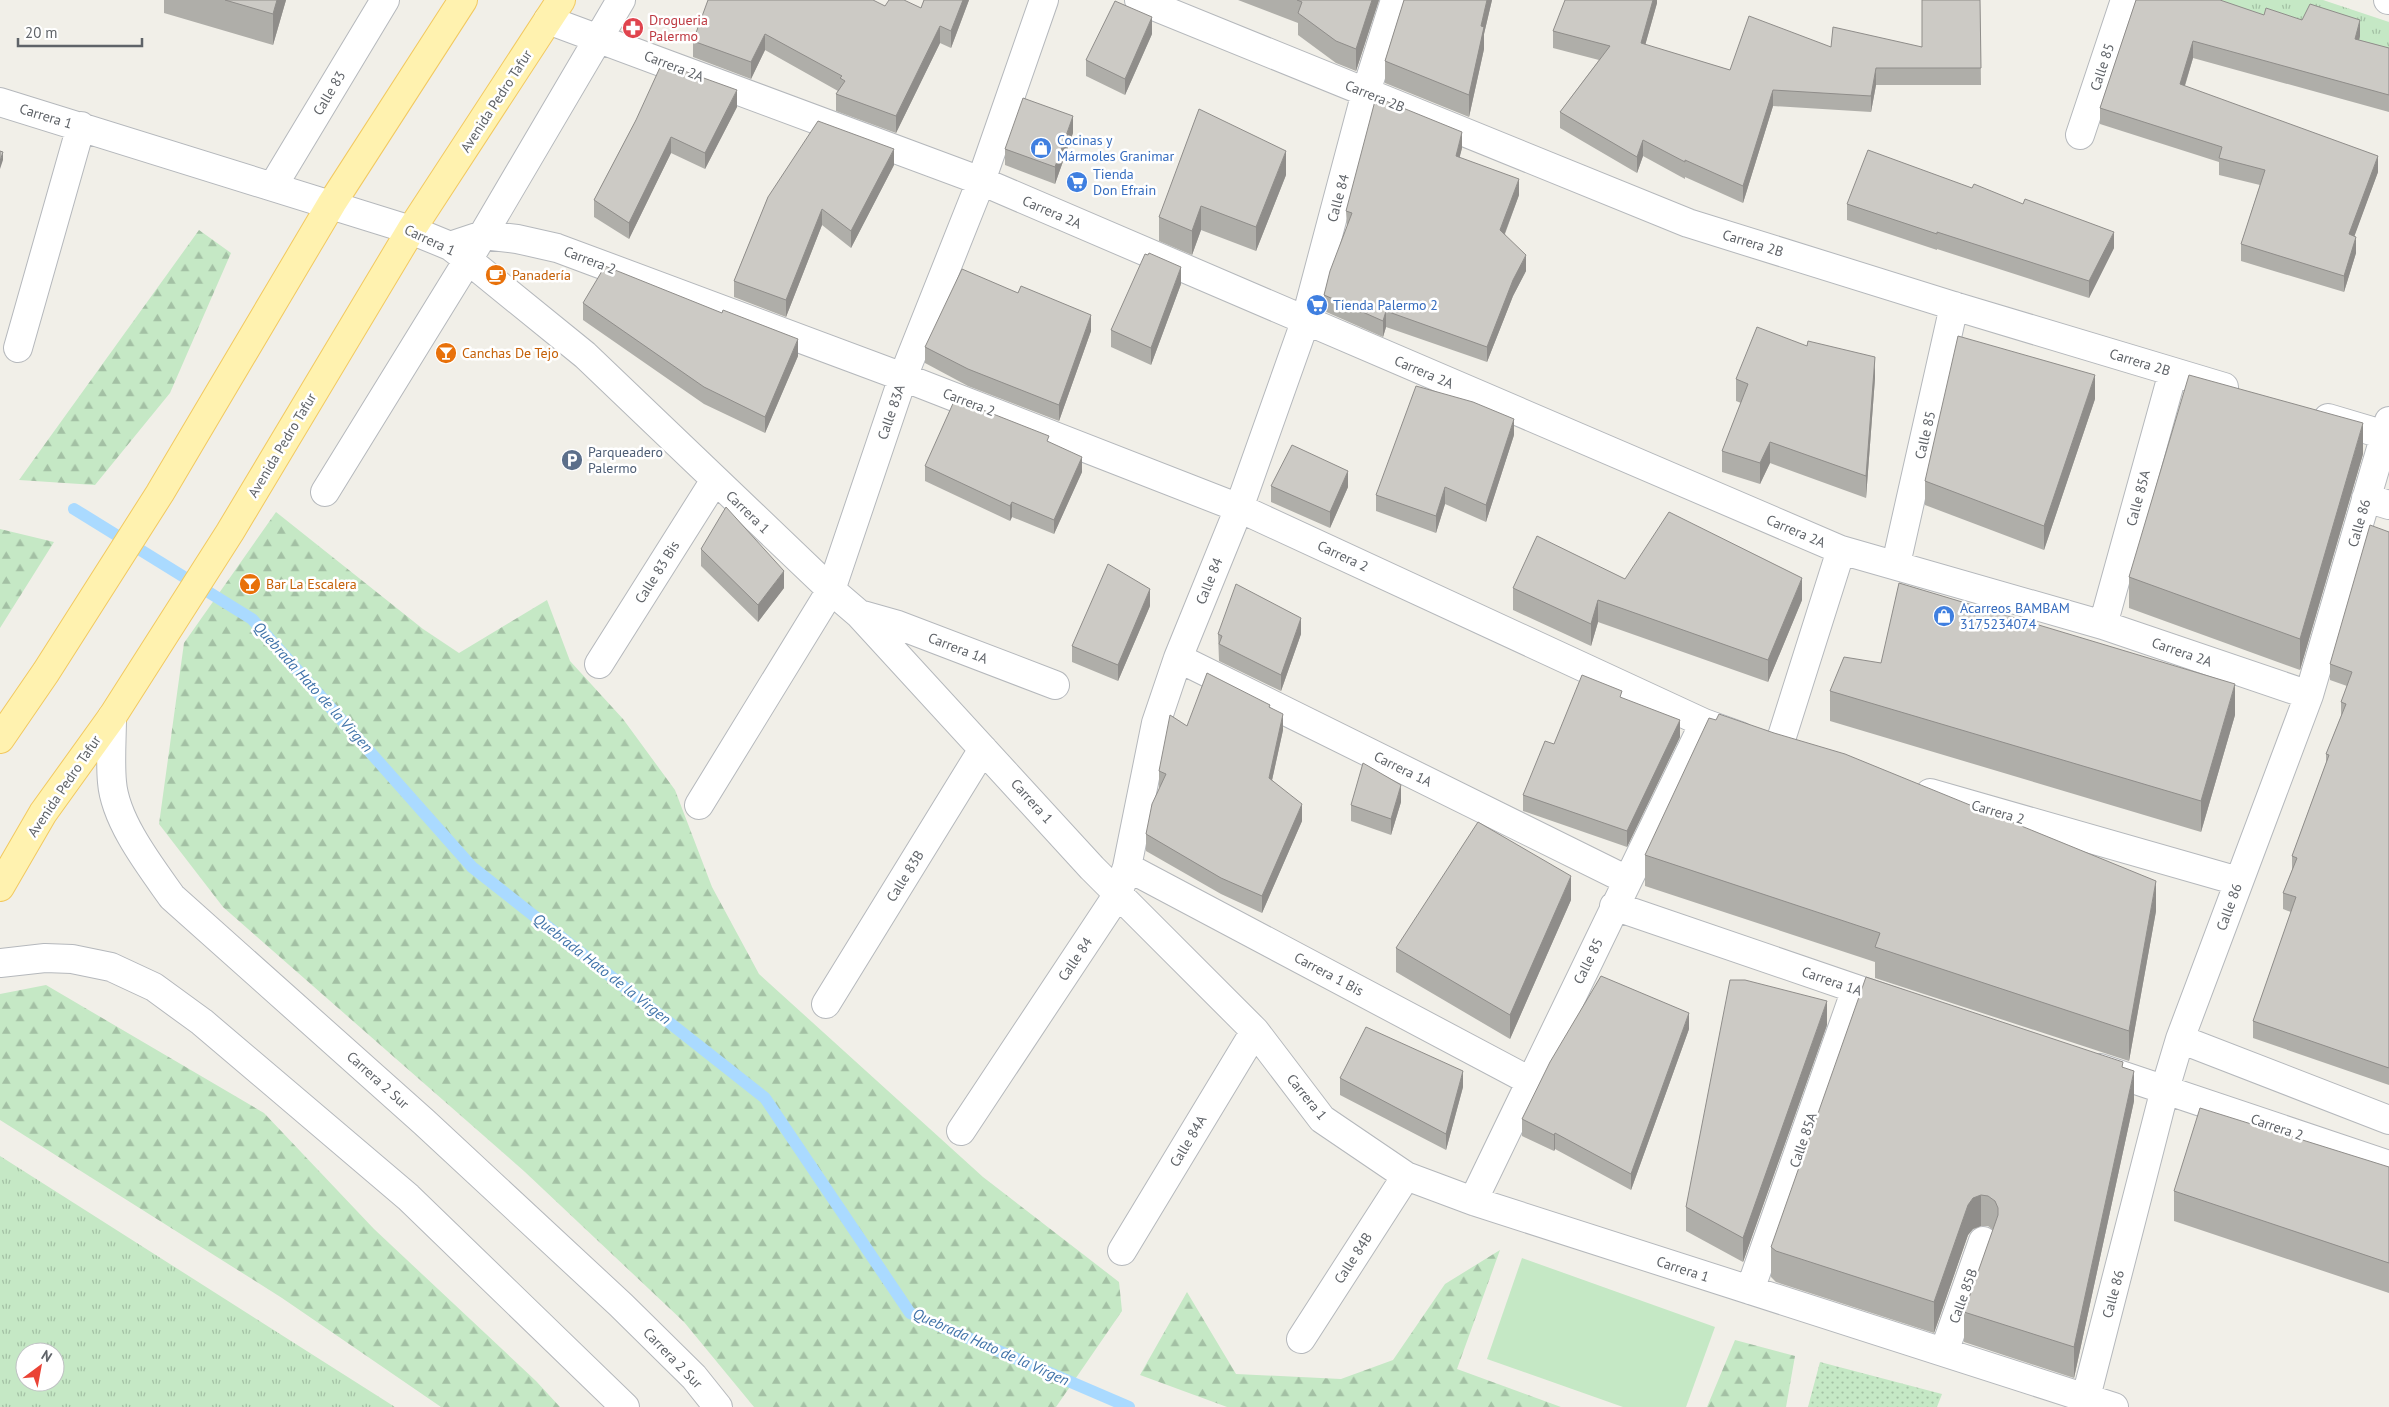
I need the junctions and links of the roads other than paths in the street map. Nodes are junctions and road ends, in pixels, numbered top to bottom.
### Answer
1 (385, 0) edge
2 (463, 0) edge
3 (621, 0) edge
4 (1044, 0) edge
5 (1139, 0) edge
6 (1395, 0) edge
7 (2125, 0) edge
8 (555, 10) edge
9 (599, 38) junction
10 (1366, 92) junction
11 (0, 102) edge
12 (81, 126) junction
13 (2080, 135) dead end
14 (981, 181) junction
15 (273, 186) junction
16 (332, 203) junction
17 (412, 230) junction
18 (482, 235) junction
19 (459, 253) junction
20 (1954, 306) junction
21 (1305, 322) junction
22 (18, 348) dead end
23 (2173, 372) junction
24 (903, 377) junction
25 (2246, 394) edge
26 (2302, 410) edge
27 (2387, 428) edge
28 (715, 480) junction
29 (325, 492) dead end
30 (2378, 501) edge
31 (1239, 508) junction
32 (1841, 550) junction
33 (1896, 564) junction
34 (830, 590) junction
35 (859, 614) junction
36 (2103, 625) junction
37 (1178, 658) junction
38 (599, 664) dead end
39 (1055, 685) dead end
40 (2309, 695) junction
41 (112, 717) junction
42 (1704, 722) junction
43 (0, 739) edge
44 (984, 749) junction
45 (1903, 785) edge
46 (699, 805) dead end
47 (1127, 867) junction
48 (1627, 880) junction
49 (2238, 881) junction
50 (0, 887) edge
51 (1118, 894) junction
52 (1614, 906) junction
53 (0, 963) edge
54 (1856, 989) junction
55 (826, 1004) dead end
56 (1921, 1010) edge
57 (1255, 1031) junction
58 (2180, 1039) junction
59 (2080, 1062) edge
60 (1530, 1081) junction
61 (2165, 1089) junction
62 (2389, 1120) edge
63 (961, 1131) dead end
64 (2389, 1165) edge
65 (1406, 1176) junction
66 (1473, 1201) junction
67 (1983, 1241) dead end
68 (1122, 1251) dead end
69 (1750, 1290) junction
70 (1301, 1339) dead end
71 (1944, 1352) junction
72 (2086, 1397) junction
73 (625, 1407) edge
74 (718, 1407) edge
75 (2114, 1407) edge

1 - 15 street, Calle 83
2 - 16 main road
3 - 9 street
4 - 14 street, Calle 83A
5 - 10 street, Carrera 2B
6 - 10 street, Calle 84
7 - 13 street, Calle 85
8 - 9 street, Carrera 2A
8 - 17 main road, Avenida Pedro Tafur
9 - 14 street, Carrera 2A
9 - 18 street
10 - 20 street, Carrera 2B
10 - 21 street, Calle 84
11 - 12 street, Carrera 1
12 - 15 street, Carrera 1
12 - 22 street
14 - 21 street, Carrera 2A
14 - 24 street, Calle 83A
15 - 16 street, Carrera 1
16 - 17 street, Carrera 1
16 - 43 main road
17 - 19 street, Carrera 1
17 - 41 main road, Avenida Pedro Tafur
18 - 19 street, Carrera 2
18 - 24 street, Carrera 2
19 - 28 street, Carrera 1
19 - 29 street
20 - 23 street, Carrera 2B
20 - 33 street, Calle 85
21 - 31 street, Calle 84
21 - 32 street, Carrera 2A
23 - 25 street, Carrera 2B
23 - 36 street, Calle 85A
24 - 31 street, Carrera 2
24 - 34 street, Calle 83A
26 - 27 street
27 - 30 street, Calle 86
28 - 34 street, Carrera 1
28 - 38 street, Calle 83 Bis
30 - 40 street, Calle 86
31 - 37 street, Calle 84
31 - 42 street, Carrera 2
32 - 33 street, Carrera 2A
32 - 42 street, Carrera 2
33 - 36 street, Carrera 2A
34 - 35 street, Carrera 1
34 - 46 street, Calle 83A
35 - 39 street, Carrera 1A
35 - 44 street, Carrera 1
36 - 40 street, Carrera 2A
37 - 47 street, Calle 84
37 - 48 street, Carrera 1A
40 - 49 street, Calle 86
41 - 50 main road, Avenida Pedro Tafur
41 - 74 street, Carrera 2 Sur
42 - 48 street, Calle 85
44 - 51 street, Carrera 1
44 - 55 street, Calle 83B
45 - 49 street, Carrera 2
47 - 51 street, Calle 84
47 - 60 street, Carrera 1 Bis
48 - 52 street, Calle 85
49 - 58 street, Calle 86
51 - 57 street, Carrera 1
51 - 63 street, Calle 84
52 - 54 street, Carrera 1A
52 - 60 street, Calle 85
53 - 73 street
54 - 56 street, Carrera 1A
54 - 69 street, Calle 85A
57 - 65 street, Carrera 1
57 - 68 street, Calle 84A
58 - 61 street, Calle 86
58 - 62 street
59 - 61 street
60 - 66 street, Calle 85
61 - 64 street, Carrera 2
61 - 72 street, Calle 86
65 - 66 street, Carrera 1
65 - 70 street, Calle 84B
66 - 69 street, Carrera 1
67 - 71 street, Calle 85B
69 - 71 street, Carrera 1
71 - 72 street, Carrera 1
72 - 75 street, Carrera 1

